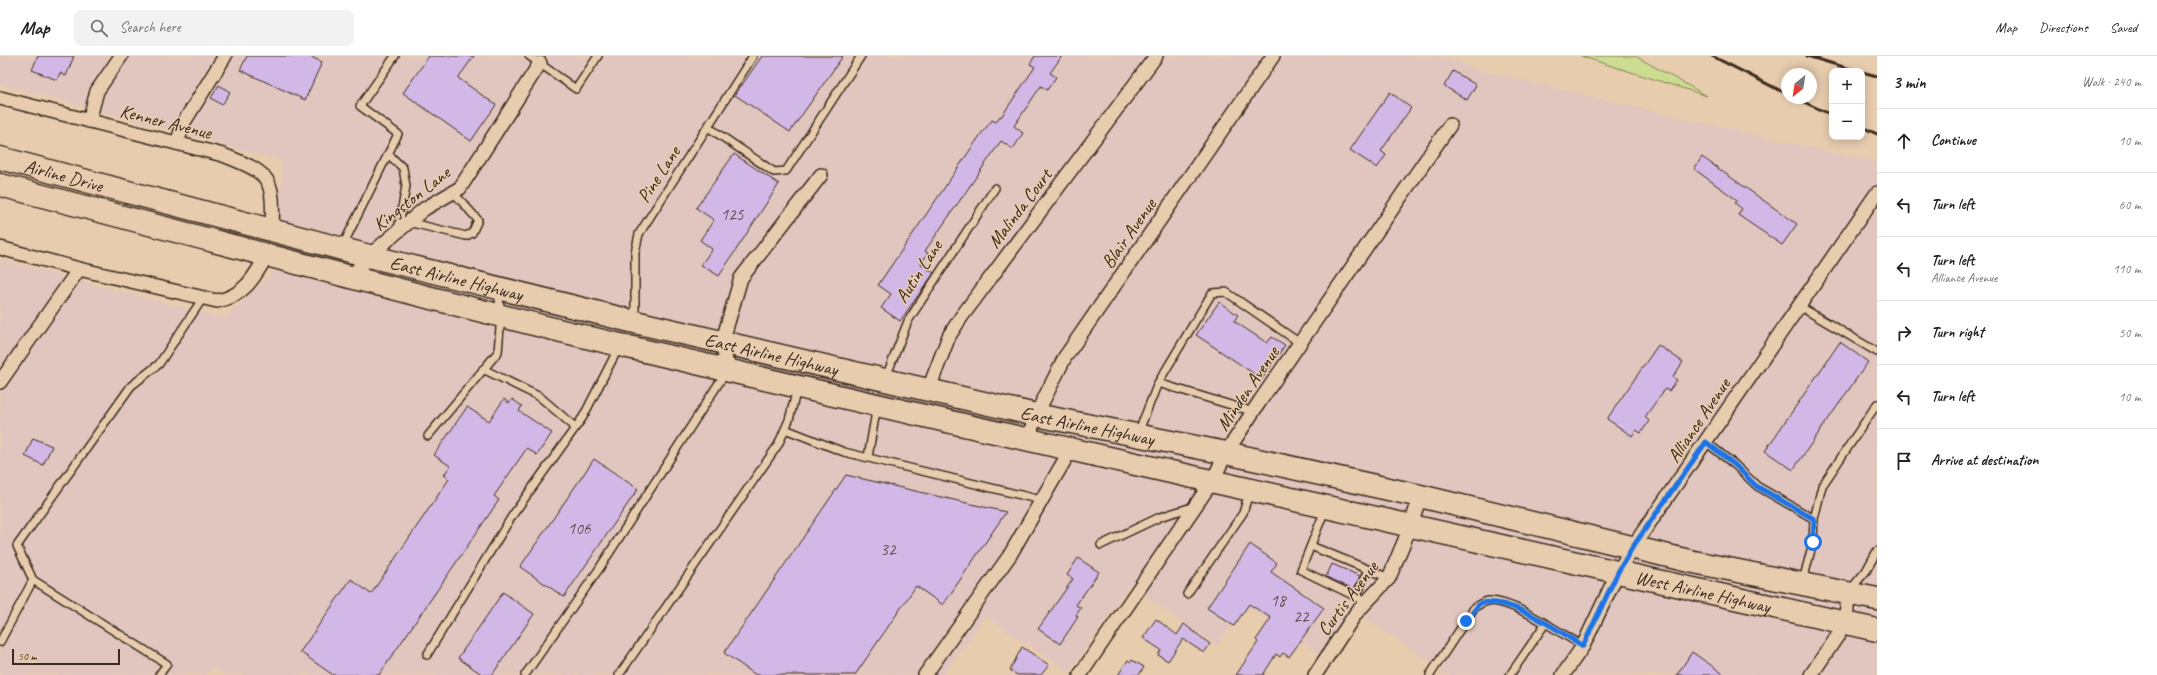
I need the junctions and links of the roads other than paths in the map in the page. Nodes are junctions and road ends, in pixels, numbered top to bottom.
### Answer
1 (121, 56) edge
2 (225, 56) edge
3 (395, 56) edge
4 (598, 56) edge
5 (753, 56) edge
6 (861, 56) edge
7 (1156, 56) edge
8 (1273, 56) edge
9 (538, 58) edge
10 (0, 98) edge
11 (89, 121) junction
12 (1450, 125) dead end
13 (708, 126) junction
14 (177, 143) junction
15 (388, 154) junction
16 (0, 158) edge
17 (821, 175) dead end
18 (0, 185) edge
19 (995, 188) dead end
20 (128, 191) joint
21 (453, 192) junction
22 (1877, 192) edge
23 (123, 216) joint
24 (408, 222) junction
25 (272, 230) junction
26 (398, 231) junction
27 (0, 248) edge
28 (341, 248) junction
29 (267, 255) junction
30 (369, 256) junction
31 (79, 269) junction
32 (351, 277) junction
33 (498, 287) junction
34 (203, 298) junction
35 (1799, 306) junction
36 (501, 315) junction
37 (635, 322) junction
38 (722, 342) junction
39 (1300, 343) junction
40 (620, 345) junction
41 (1877, 352) edge
42 (483, 369) junction
43 (728, 369) junction
44 (884, 380) junction
45 (0, 382) edge
46 (1158, 383) junction
47 (798, 385) junction
48 (928, 391) junction
49 (878, 404) junction
50 (1877, 404) edge
51 (1254, 412) junction
52 (1036, 415) junction
53 (575, 427) junction
54 (785, 429) junction
55 (1137, 435) junction
56 (428, 436) dead end
57 (1028, 439) junction
58 (1706, 442) junction
59 (1071, 449) junction
60 (1226, 453) junction
61 (868, 457) junction
62 (1213, 480) junction
63 (1250, 489) junction
64 (1420, 496) junction
65 (1041, 500) junction
66 (1326, 506) junction
67 (1194, 507) junction
68 (1814, 519) junction
69 (1411, 525) junction
70 (1101, 545) dead end
71 (1310, 546) junction
72 (1632, 548) junction
73 (1877, 551) edge
74 (1368, 570) junction
75 (1618, 572) junction
76 (1389, 578) junction
77 (33, 580) junction
78 (1802, 583) junction
79 (1848, 592) junction
80 (1187, 594) dead end
81 (1361, 599) junction
82 (1877, 599) edge
83 (1846, 623) junction
84 (1545, 624) junction
85 (1877, 630) edge
86 (0, 642) edge
87 (1583, 646) junction
88 (426, 655) dead end
89 (158, 675) edge
90 (525, 675) edge
91 (619, 675) edge
92 (925, 675) edge
93 (1080, 675) edge
94 (1315, 675) edge
95 (1430, 675) edge
96 (1510, 675) edge
97 (1563, 675) edge
98 (1811, 675) edge

1 - 11 street
2 - 14 street
3 - 15 lane
4 - 9 lane
5 - 13 lane, Pine Lane
6 - 13 lane
7 - 48 street, Malinda Court
8 - 52 street, Blair Avenue
9 - 21 street, Kingston Lane
10 - 11 street, Kenner Avenue
11 - 14 street, Kenner Avenue
12 - 39 street, Minden Avenue
13 - 37 lane, Pine Lane
14 - 25 street, Kenner Avenue
15 - 26 lane
15 - 28 lane
16 - 20 highway, Airline Drive
17 - 38 street
18 - 23 highway, Airline Drive
19 - 44 lane, Autin Lane
20 - 25 highway, East Airline Highway
21 - 24 street, Kingston Lane
21 - 24 lane
22 - 35 street, Alliance Avenue
23 - 29 highway, East Airline Highway
24 - 26 street, Kingston Lane
25 - 28 highway, East Airline Highway
26 - 30 street, Kingston Lane
27 - 31 street
28 - 30 highway, East Airline Highway
29 - 32 highway, East Airline Highway
29 - 34 street
30 - 32 street, Kingston Lane
30 - 33 highway, East Airline Highway
31 - 34 street
31 - 45 street
32 - 36 highway, East Airline Highway
33 - 36 lane
33 - 37 highway, East Airline Highway
34 - 77 lane
35 - 41 lane
35 - 58 street, Alliance Avenue
36 - 40 highway, East Airline Highway
36 - 42 lane
37 - 38 highway, East Airline Highway
38 - 43 street
38 - 44 highway, East Airline Highway
39 - 46 lane
39 - 51 street, Minden Avenue
40 - 43 highway, East Airline Highway
40 - 53 lane
42 - 53 lane
42 - 56 lane
43 - 47 highway, East Airline Highway
43 - 90 lane
44 - 48 highway, East Airline Highway
46 - 51 lane
46 - 55 lane
47 - 49 highway, East Airline Highway
47 - 54 lane
48 - 52 highway, East Airline Highway
49 - 57 highway, East Airline Highway
49 - 61 lane
50 - 68 lane
51 - 60 street, Minden Avenue
52 - 55 highway, East Airline Highway
52 - 57 street, Blair Avenue
53 - 88 lane
54 - 61 lane
54 - 91 lane
55 - 60 highway, East Airline Highway
57 - 59 highway, East Airline Highway
58 - 68 lane
58 - 72 street, Alliance Avenue
59 - 62 highway, East Airline Highway
59 - 65 street
60 - 62 street, Minden Avenue
60 - 64 highway, East Airline Highway
61 - 65 lane
62 - 63 highway, East Airline Highway
62 - 67 street, Minden Avenue
63 - 66 highway, East Airline Highway
63 - 80 lane
64 - 69 street, Curtis Avenue
64 - 72 highway, West Airline Highway
65 - 92 street
66 - 69 highway, East Airline Highway
66 - 71 lane
67 - 70 lane
67 - 93 street, Minden Avenue
68 - 78 lane
69 - 75 highway, West Airline Highway
69 - 76 street, Curtis Avenue
71 - 74 lane
71 - 81 lane
72 - 75 street, Alliance Avenue
72 - 78 highway, West Airline Highway
73 - 79 lane
74 - 76 lane
74 - 81 lane
75 - 83 highway, West Airline Highway
75 - 87 street, Alliance Avenue
76 - 81 street, Curtis Avenue
77 - 86 lane
77 - 89 lane
78 - 79 highway, West Airline Highway
79 - 82 highway, West Airline Highway
79 - 83 street
81 - 94 street, Curtis Avenue
83 - 85 highway, West Airline Highway
83 - 98 street
84 - 87 lane
84 - 95 lane
84 - 96 lane
87 - 97 street, Alliance Avenue

